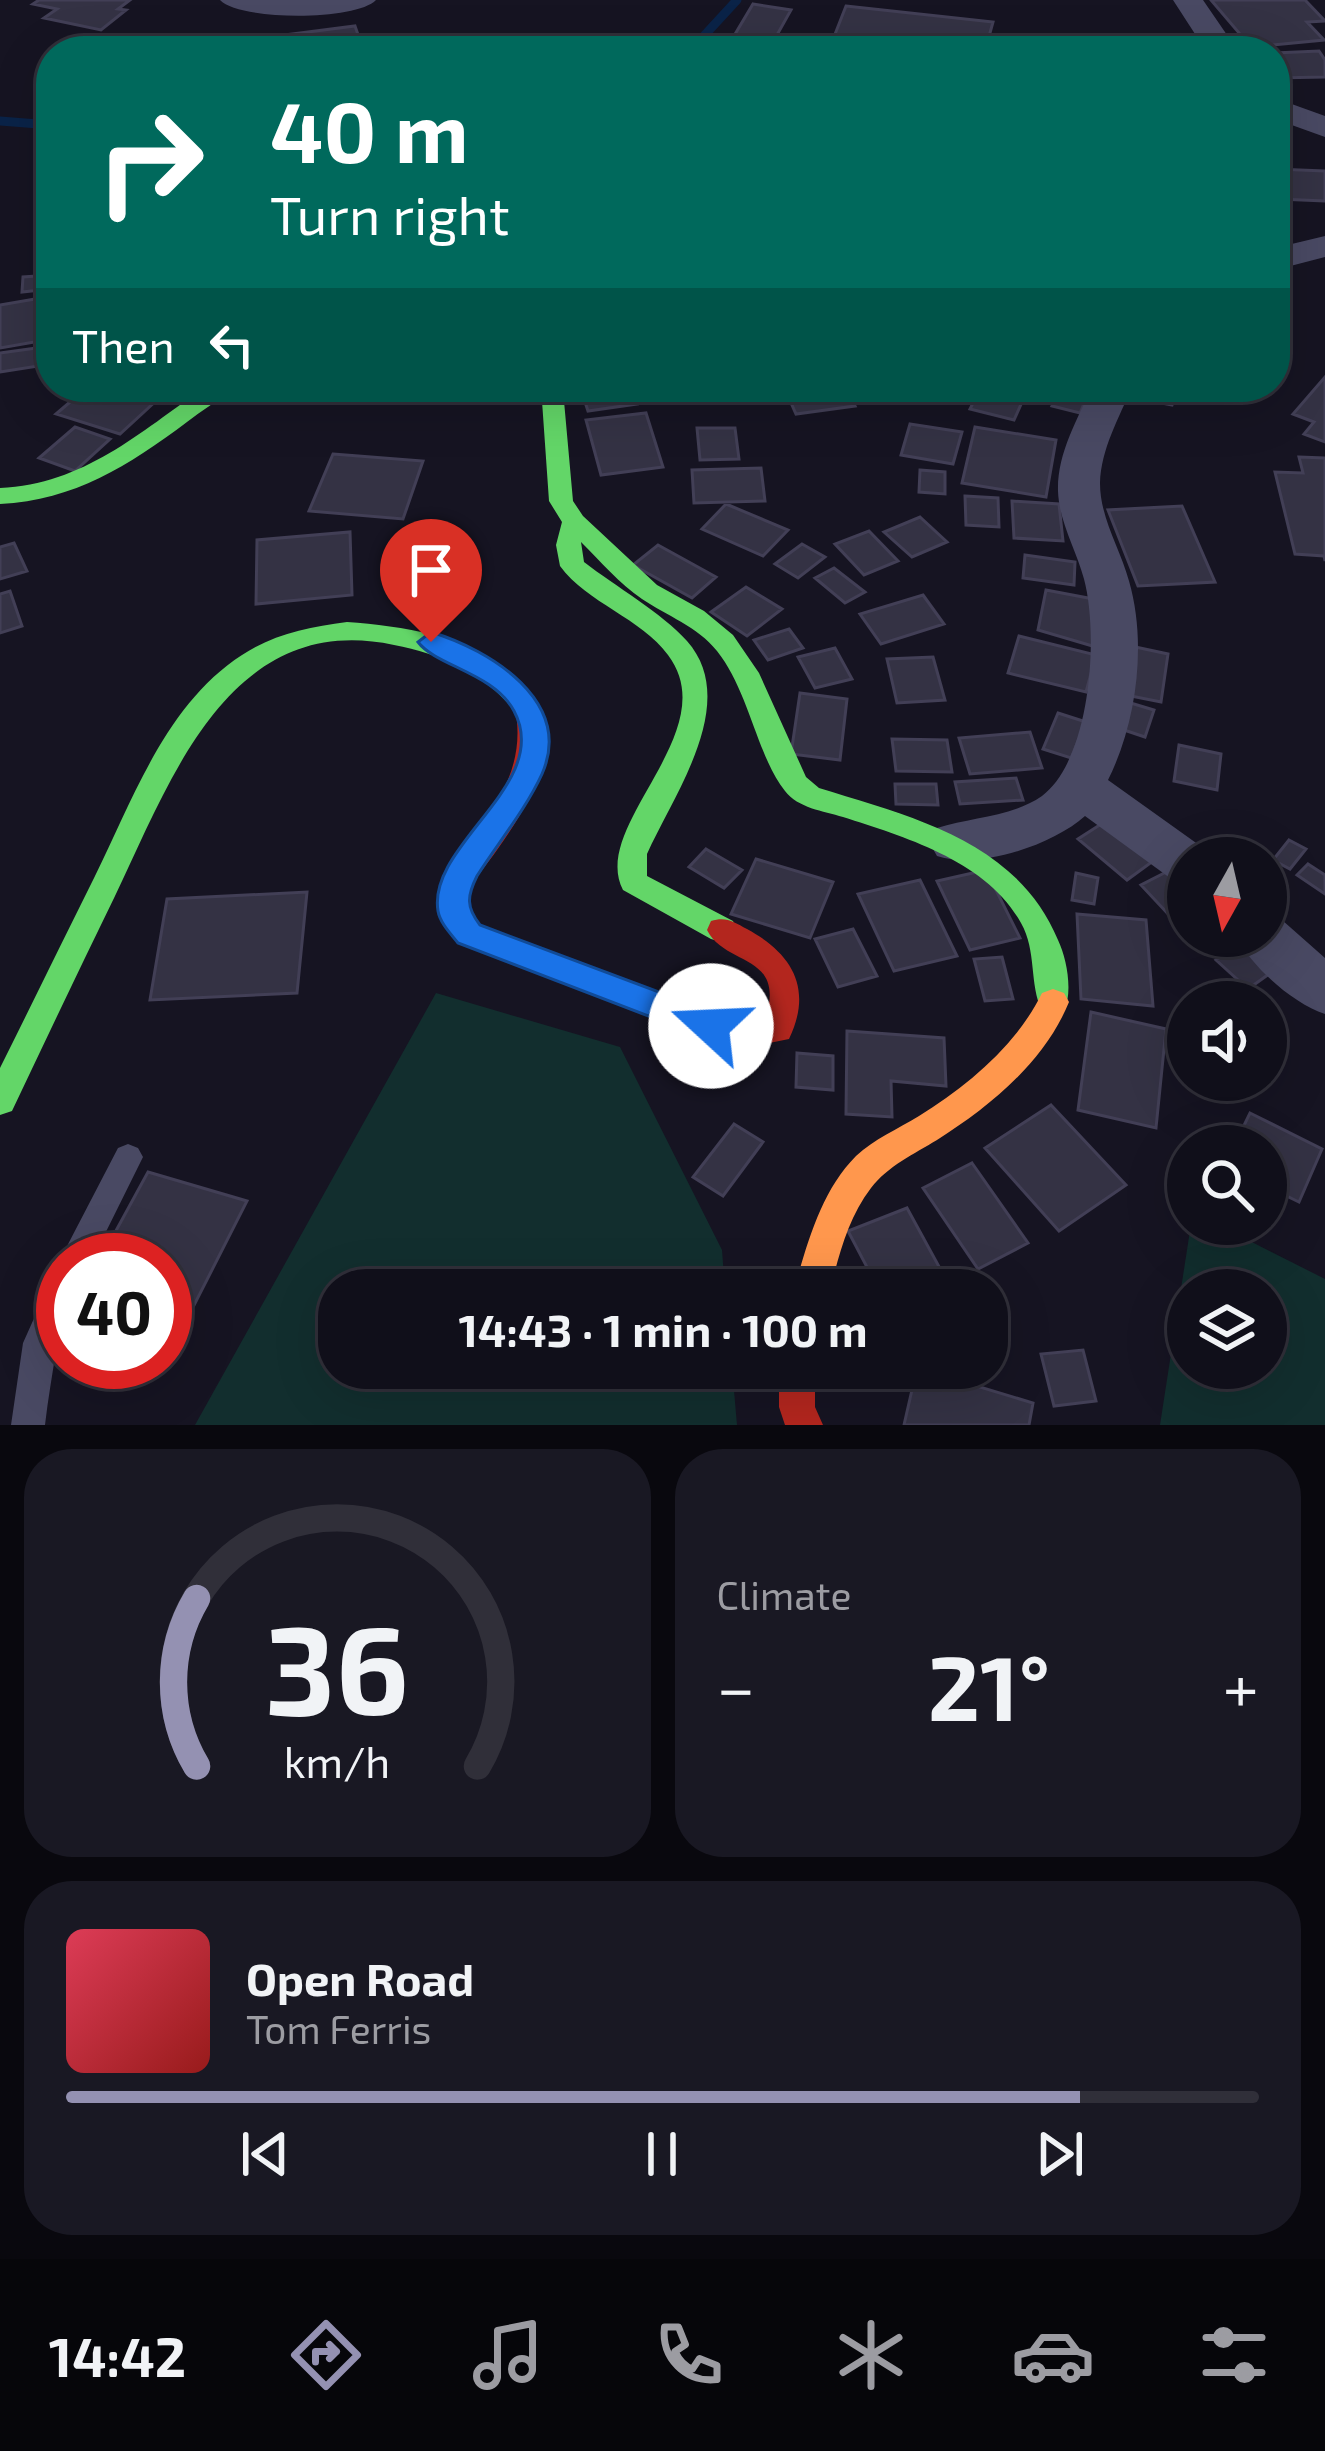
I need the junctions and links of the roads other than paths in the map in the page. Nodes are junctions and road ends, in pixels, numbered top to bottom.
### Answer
1 (235, 0) edge
2 (361, 0) edge
3 (1189, 0) edge
4 (1212, 36) edge
5 (1290, 114) edge
6 (1325, 127) edge
7 (1323, 247) edge
8 (1290, 255) edge
9 (199, 402) edge
10 (553, 402) edge
11 (1106, 402) edge
12 (0, 496) edge
13 (574, 522) junction
14 (1079, 785) junction
15 (955, 842) junction
16 (1167, 849) edge
17 (1286, 957) edge
18 (1325, 992) edge
19 (0, 1101) edge
20 (128, 1157) dead end
21 (90, 1233) edge
22 (818, 1269) edge
23 (36, 1365) edge
24 (797, 1389) edge
25 (28, 1425) edge
26 (804, 1425) edge

1 - 2 street
3 - 4 street
5 - 6 street
7 - 8 street
9 - 12 street
10 - 13 street
11 - 14 street
13 - 15 street
13 - 19 street
14 - 15 street
14 - 16 street
15 - 22 street
17 - 18 street
20 - 21 lane
23 - 25 lane
24 - 26 street

